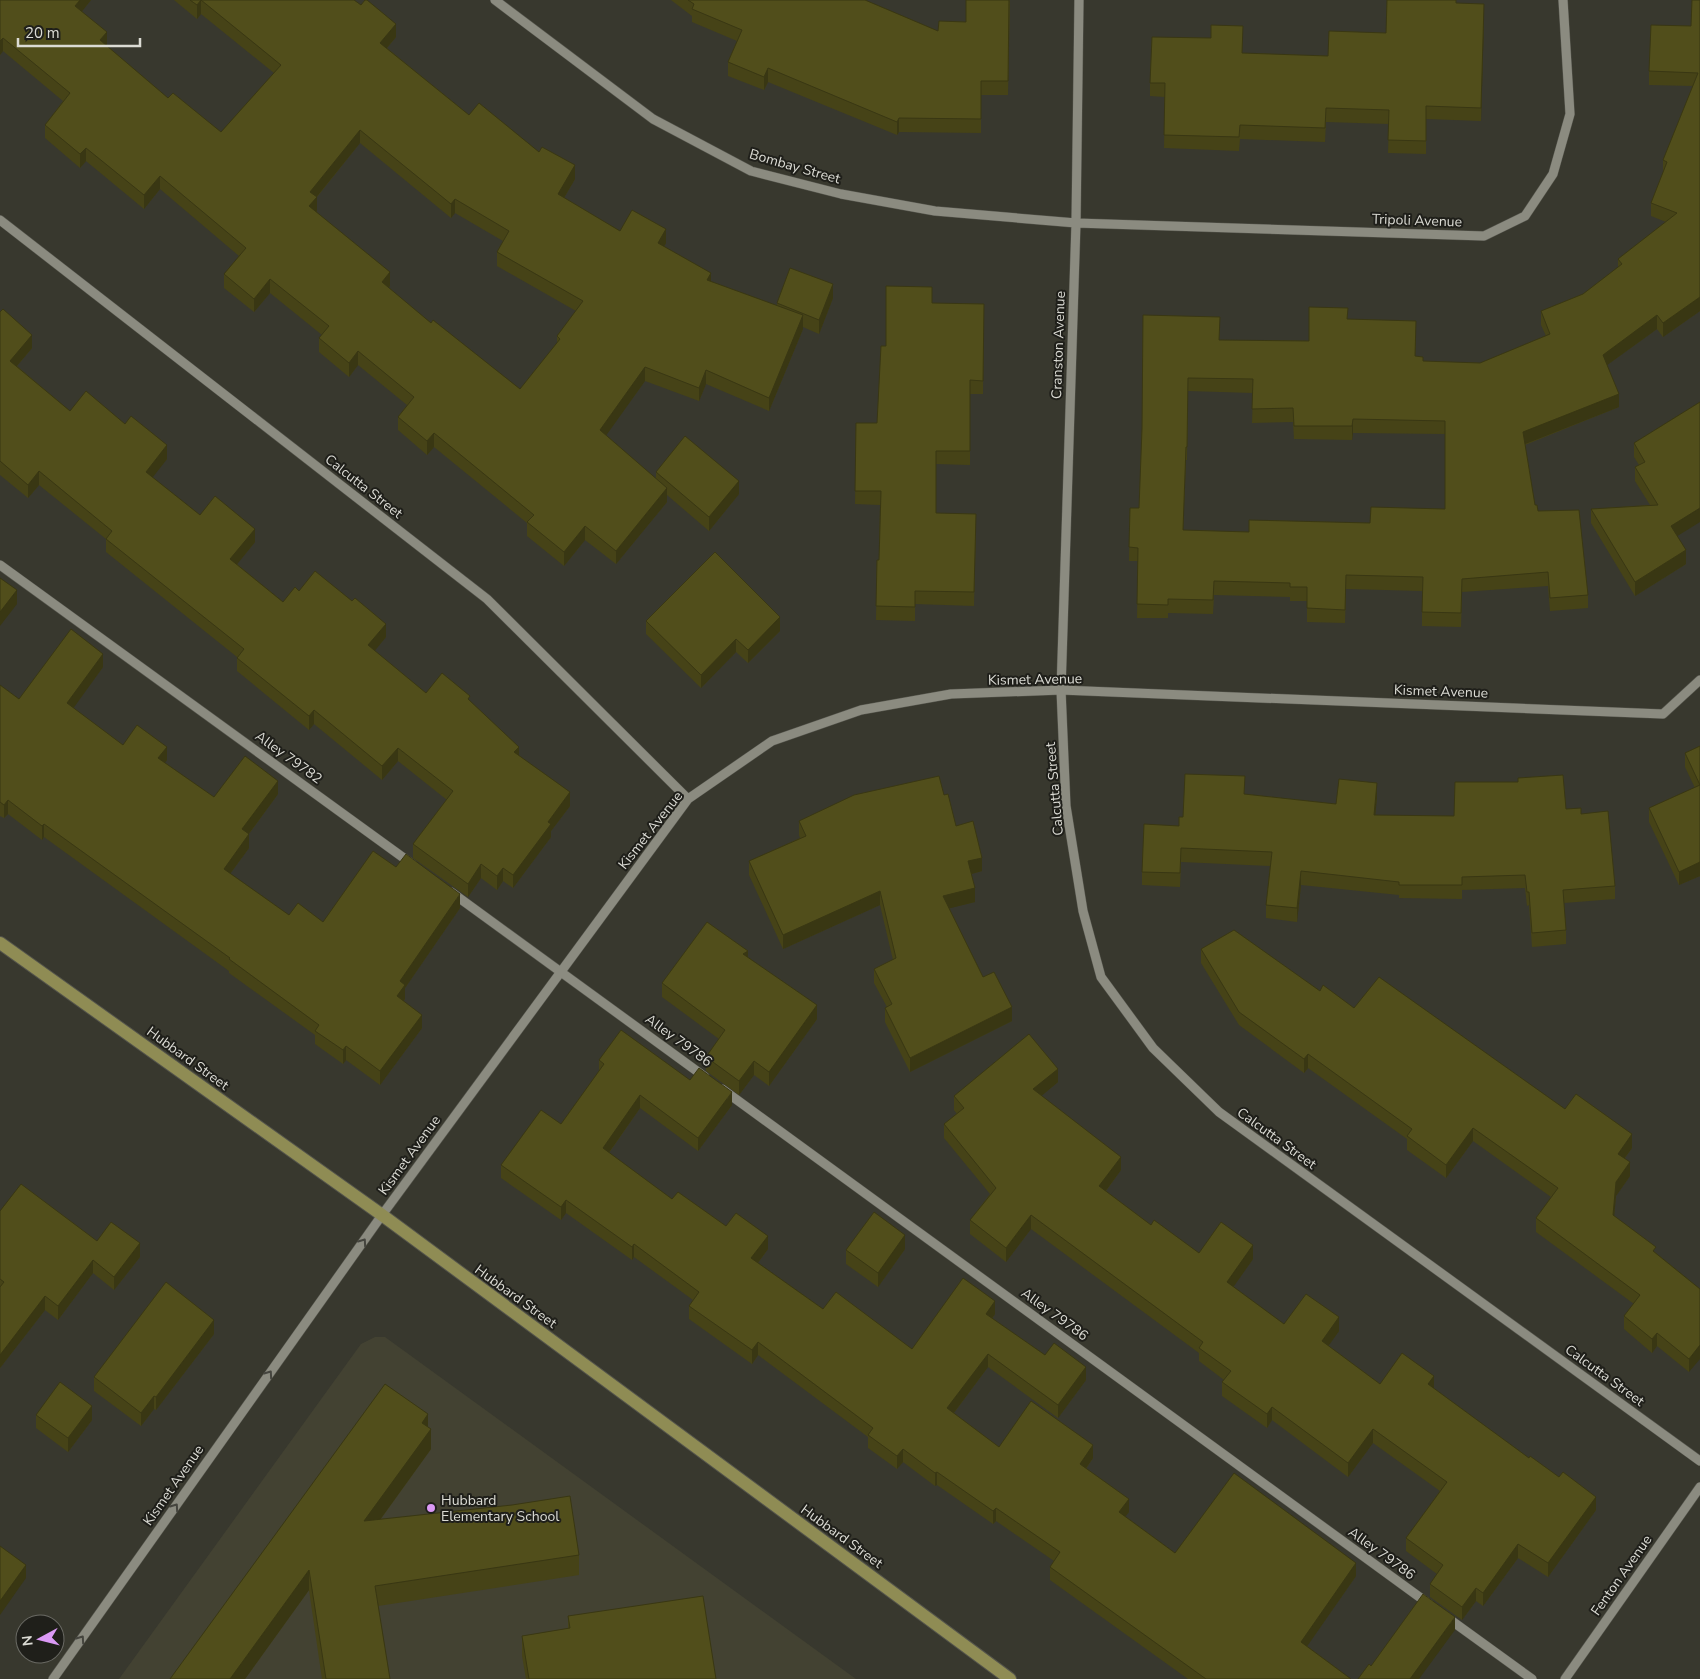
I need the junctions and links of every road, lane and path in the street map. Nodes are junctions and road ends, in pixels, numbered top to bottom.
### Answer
1 (494, 0) edge
2 (1079, 0) edge
3 (1563, 0) edge
4 (0, 220) edge
5 (1076, 223) junction
6 (0, 565) edge
7 (1700, 680) edge
8 (1061, 690) junction
9 (688, 800) junction
10 (417, 867) edge
11 (441, 884) edge
12 (0, 943) edge
13 (561, 972) junction
14 (382, 1215) junction
15 (1700, 1461) edge
16 (1700, 1487) edge
17 (53, 1679) edge
18 (1010, 1679) edge
19 (1532, 1679) edge
20 (1565, 1679) edge

1 - 5 street, Bombay Street
2 - 5 street, Cranston Avenue
3 - 5 street, Tripoli Avenue
4 - 9 street, Calcutta Street
5 - 8 street, Cranston Avenue
6 - 10 street, Alley 79782
7 - 8 street, Kismet Avenue
8 - 9 street, Kismet Avenue
8 - 15 street, Calcutta Street
9 - 13 street, Kismet Avenue
11 - 13 street
12 - 14 main road, Hubbard Street
13 - 14 street, Kismet Avenue
13 - 19 street, Alley 79786
17 -> 14 street, Kismet Avenue
14 - 18 main road, Hubbard Street
16 - 20 street, Fenton Avenue

